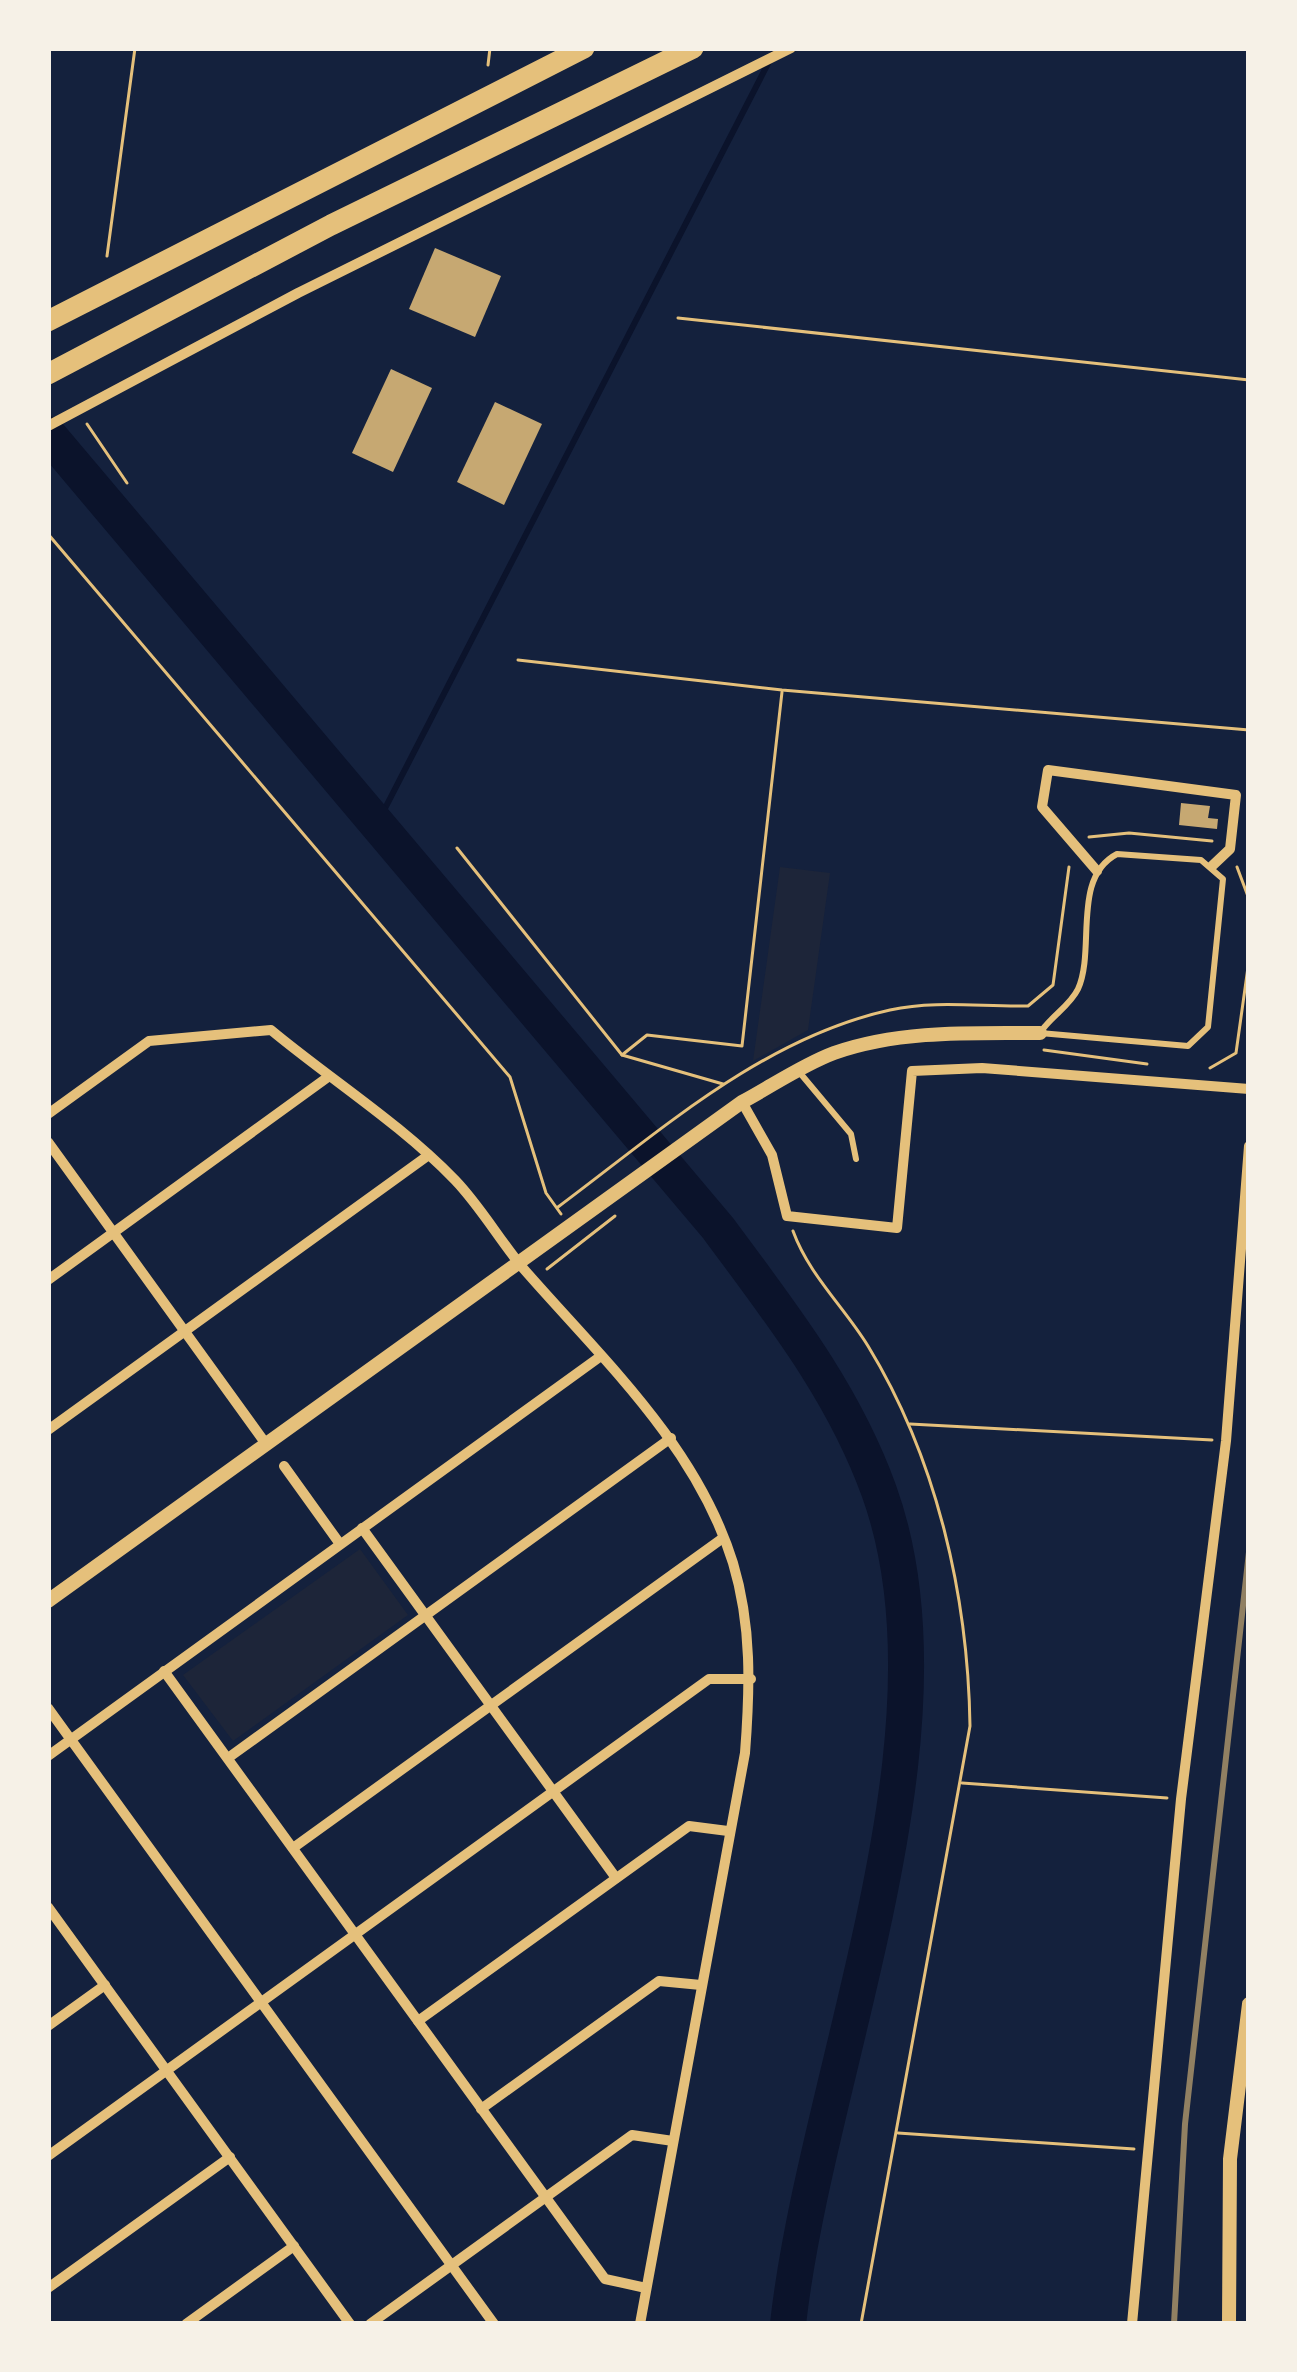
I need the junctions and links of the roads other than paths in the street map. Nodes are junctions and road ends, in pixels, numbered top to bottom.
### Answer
1 (584, 48) edge
2 (693, 48) edge
3 (791, 48) edge
4 (48, 321) edge
5 (48, 374) edge
6 (48, 426) edge
7 (1212, 866) junction
8 (1097, 871) junction
9 (1040, 1033) junction
10 (799, 1071) junction
11 (328, 1077) junction
12 (1249, 1089) edge
13 (742, 1102) junction
14 (48, 1114) edge
15 (48, 1142) edge
16 (1249, 1146) edge
17 (426, 1156) junction
18 (856, 1159) dead end
19 (113, 1232) junction
20 (518, 1262) junction
21 (48, 1280) edge
22 (185, 1331) junction
23 (601, 1356) junction
24 (48, 1430) edge
25 (671, 1438) junction
26 (266, 1444) junction
27 (284, 1466) dead end
28 (362, 1528) junction
29 (723, 1538) junction
30 (340, 1544) junction
31 (48, 1601) edge
32 (425, 1616) junction
33 (164, 1671) junction
34 (751, 1678) junction
35 (490, 1706) junction
36 (48, 1708) edge
37 (70, 1739) junction
38 (48, 1756) edge
39 (228, 1759) junction
40 (553, 1792) junction
41 (728, 1831) junction
42 (293, 1849) junction
43 (616, 1879) junction
44 (48, 1906) edge
45 (355, 1935) junction
46 (700, 1984) junction
47 (105, 1985) junction
48 (261, 2003) junction
49 (1249, 2004) edge
50 (418, 2021) junction
51 (48, 2026) edge
52 (167, 2070) junction
53 (481, 2109) junction
54 (673, 2140) junction
55 (48, 2156) edge
56 (230, 2157) junction
57 (545, 2197) junction
58 (294, 2246) junction
59 (452, 2265) junction
60 (48, 2288) edge
61 (646, 2288) junction
62 (186, 2324) edge
63 (350, 2324) edge
64 (370, 2324) edge
65 (494, 2324) edge
66 (640, 2324) edge
67 (1132, 2324) edge
68 (1229, 2324) edge

1 - 4 highway
2 - 5 highway
3 - 6 street
7 - 8 lane
7 - 8 street
7 - 9 lane
8 - 9 lane
9 - 10 street
10 - 13 street
10 - 18 lane
11 - 14 street
11 - 17 street
11 - 19 street
12 - 13 street
13 - 20 street
15 - 19 street
16 - 67 street
17 - 20 street
17 - 22 street
19 - 21 street
19 - 22 street
20 - 23 street
20 - 26 street
22 - 24 street
22 - 26 street
23 - 25 street
23 - 28 street
25 - 29 street
25 - 32 street
26 - 31 street
27 - 30 street
28 - 30 street
28 - 32 street
29 - 34 street
29 - 35 street
30 - 33 street
32 - 35 street
32 - 39 street
33 - 37 street
33 - 39 street
34 - 40 street
34 - 41 street
35 - 40 street
35 - 42 street
36 - 37 street
37 - 38 street
37 - 48 street
39 - 42 street
40 - 43 street
40 - 45 street
41 - 43 street
41 - 46 street
42 - 45 street
43 - 50 street
44 - 47 street
45 - 48 street
45 - 50 street
46 - 53 street
46 - 54 street
47 - 51 street
47 - 52 street
48 - 52 street
48 - 59 street
49 - 68 street
50 - 53 street
52 - 55 street
52 - 56 street
53 - 57 street
54 - 57 street
54 - 61 street
56 - 58 street
56 - 60 street
57 - 59 street
57 - 61 street
58 - 62 street
58 - 63 street
59 - 64 street
59 - 65 street
61 - 66 street

